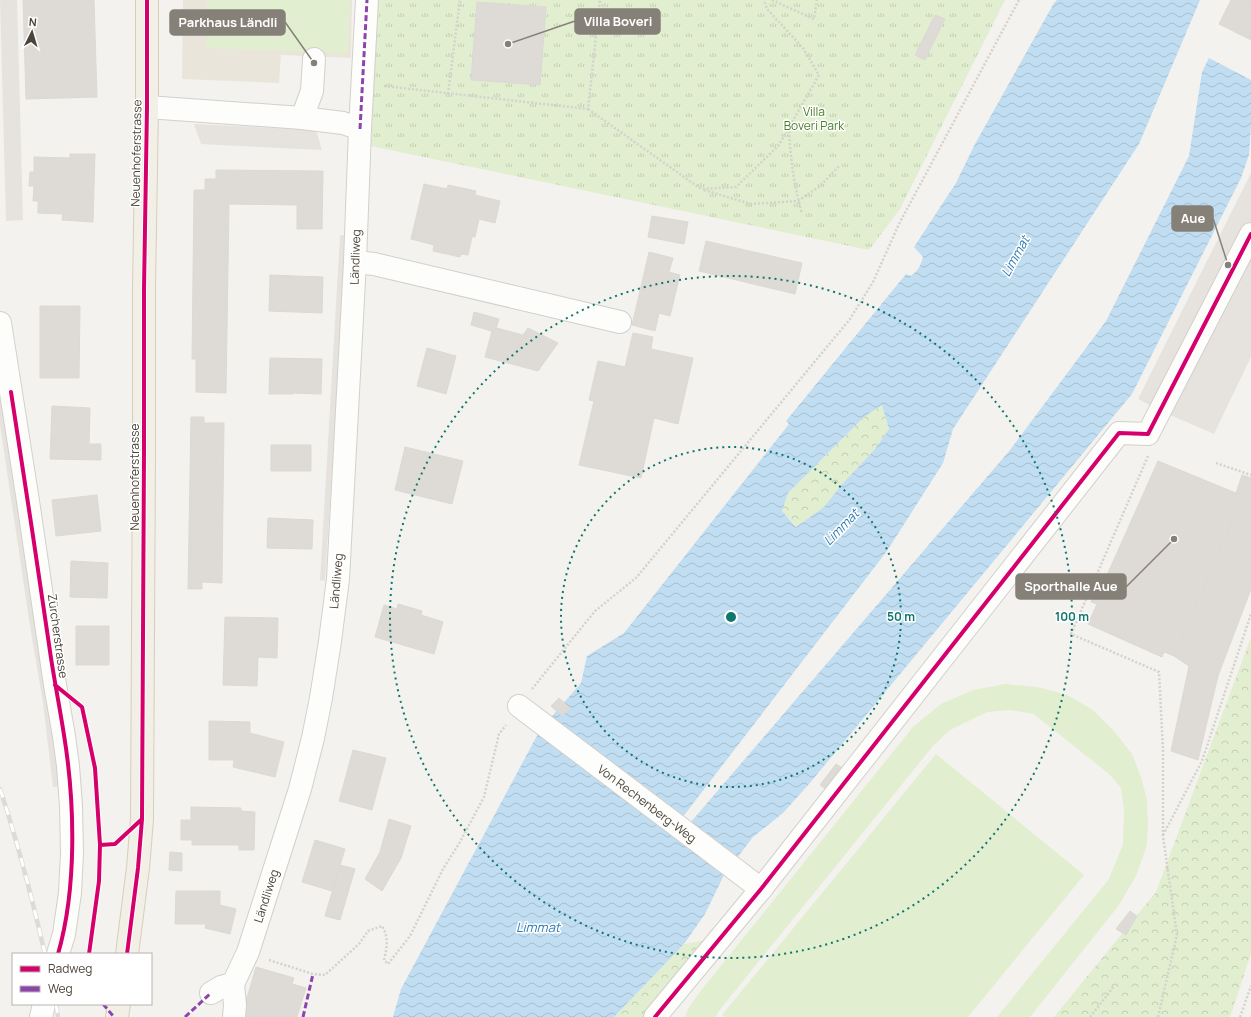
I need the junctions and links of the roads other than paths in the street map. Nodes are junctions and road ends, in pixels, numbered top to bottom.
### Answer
1 (147, 0) edge
2 (367, 0) edge
3 (314, 58) dead end
4 (147, 107) junction
5 (302, 118) junction
6 (360, 129) junction
7 (1251, 234) edge
8 (355, 262) junction
9 (620, 322) dead end
10 (0, 323) edge
11 (526, 712) road end
12 (761, 889) junction
13 (58, 953) edge
14 (127, 953) edge
15 (232, 984) junction
16 (211, 994) dead end
17 (44, 1005) edge
18 (119, 1005) edge
19 (41, 1017) edge
20 (117, 1017) edge
21 (234, 1017) edge
22 (655, 1017) edge

1 - 4 main road, Neuenhoferstrasse
2 - 6 street, Ländliweg
3 - 5 street
4 - 5 street
4 - 14 main road, Neuenhoferstrasse
5 - 6 street
6 - 8 street, Ländliweg
7 - 12 street
8 - 9 street
8 - 15 street, Ländliweg
10 - 13 street, Zürcherstrasse
11 - 12 street, Von Rechenberg-Weg
12 - 22 street
15 - 16 street
15 - 21 street
17 - 19 street
18 - 20 main road

